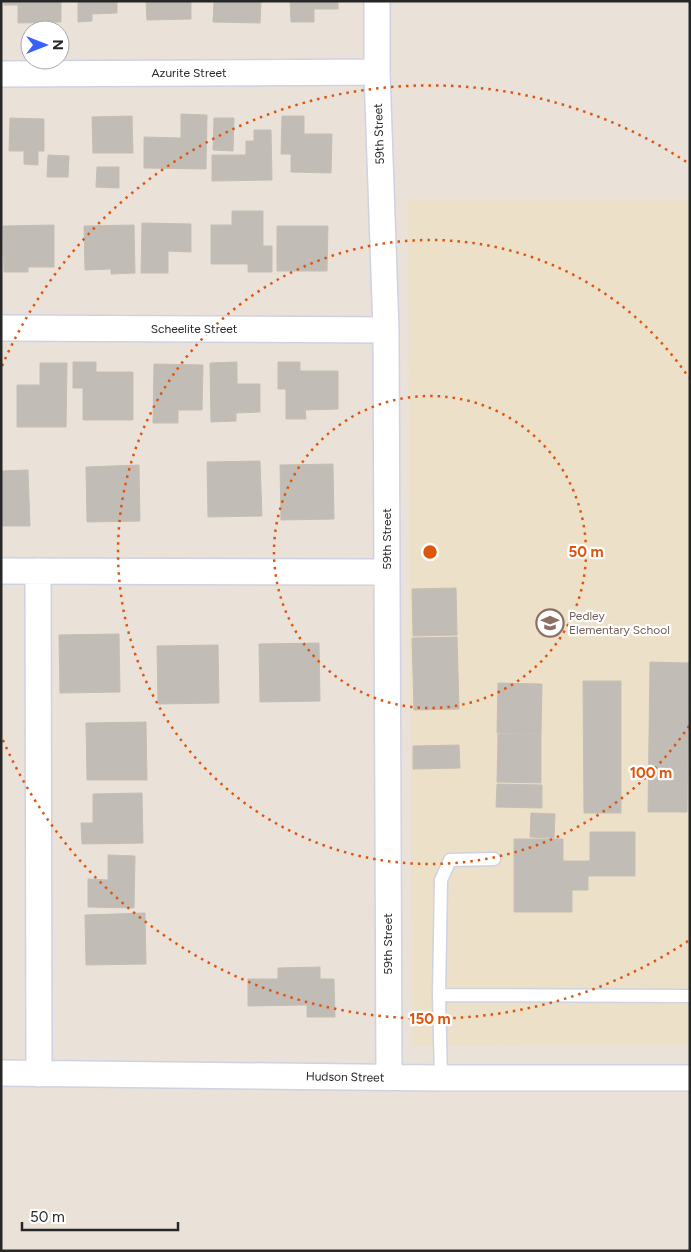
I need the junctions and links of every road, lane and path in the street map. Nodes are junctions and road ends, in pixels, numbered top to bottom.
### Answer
1 (377, 1) edge
2 (377, 72) junction
3 (1, 74) edge
4 (1, 328) edge
5 (386, 330) junction
6 (1, 571) edge
7 (38, 571) junction
8 (387, 572) junction
9 (494, 859) dead end
10 (440, 995) junction
11 (690, 996) edge
12 (1, 1074) edge
13 (39, 1074) junction
14 (389, 1077) junction
15 (441, 1078) junction
16 (690, 1078) edge

1 - 2 street, 59th Street
2 - 3 street, Azurite Street
2 - 5 street, 59th Street
4 - 5 street, Scheelite Street
5 - 8 street, 59th Street
6 - 7 street
7 - 8 street
7 - 13 street
8 - 14 street, 59th Street
9 - 10 lane
10 - 11 lane
10 - 15 lane
12 - 13 street, Hudson Street
13 - 14 street, Hudson Street
14 - 15 street, Hudson Street
15 - 16 street, Hudson Street

